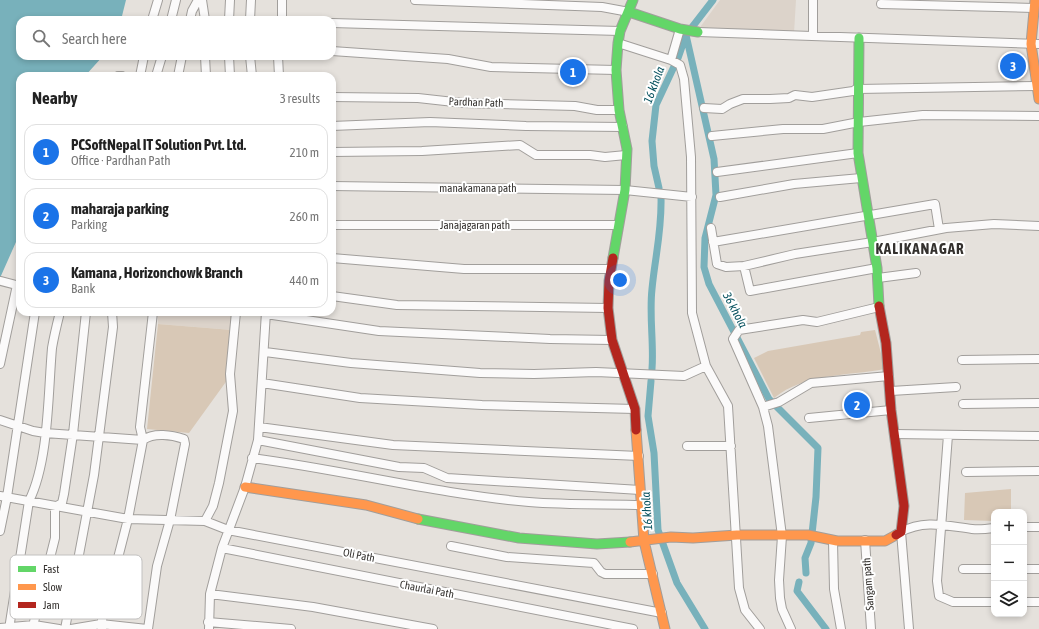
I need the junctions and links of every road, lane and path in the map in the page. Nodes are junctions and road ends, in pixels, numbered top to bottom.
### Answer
1 (158, 0) edge
2 (176, 0) edge
3 (198, 0) edge
4 (202, 0) edge
5 (230, 0) edge
6 (251, 0) edge
7 (282, 0) edge
8 (415, 0) edge
9 (633, 0) edge
10 (813, 0) edge
11 (882, 4) dead end
12 (1034, 4) edge
13 (628, 12) junction
14 (153, 16) edge
15 (172, 16) edge
16 (191, 16) edge
17 (204, 16) edge
18 (230, 16) edge
19 (250, 16) edge
20 (282, 16) edge
21 (336, 23) edge
22 (682, 30) junction
23 (620, 31) junction
24 (698, 32) joint
25 (812, 36) junction
26 (860, 38) junction
27 (618, 43) junction
28 (1035, 44) edge
29 (336, 50) edge
30 (143, 60) edge
31 (161, 60) edge
32 (181, 60) edge
33 (205, 60) edge
34 (229, 60) edge
35 (250, 60) edge
36 (278, 60) edge
37 (672, 60) junction
38 (616, 70) junction
39 (141, 72) edge
40 (157, 72) edge
41 (179, 72) edge
42 (206, 72) edge
43 (230, 72) edge
44 (252, 72) edge
45 (278, 72) edge
46 (1037, 86) junction
47 (858, 88) junction
48 (336, 97) edge
49 (1039, 99) edge
50 (704, 108) dead end
51 (619, 110) junction
52 (1039, 116) edge
53 (859, 122) junction
54 (336, 126) edge
55 (623, 127) junction
56 (712, 136) dead end
57 (336, 152) edge
58 (858, 154) junction
59 (626, 155) junction
60 (717, 172) dead end
61 (861, 178) junction
62 (336, 186) edge
63 (624, 190) junction
64 (720, 197) dead end
65 (692, 198) junction
66 (868, 217) junction
67 (336, 225) edge
68 (617, 225) junction
69 (1039, 226) edge
70 (711, 228) dead end
71 (939, 230) junction
72 (713, 242) junction
73 (873, 242) junction
74 (336, 258) edge
75 (744, 266) junction
76 (877, 268) junction
77 (611, 269) junction
78 (916, 273) dead end
79 (878, 278) junction
80 (1, 281) edge
81 (16, 285) edge
82 (16, 295) edge
83 (336, 297) edge
84 (878, 307) junction
85 (608, 308) junction
86 (34, 316) edge
87 (59, 316) edge
88 (86, 316) edge
89 (112, 316) edge
90 (153, 316) edge
91 (236, 316) edge
92 (266, 316) edge
93 (285, 316) edge
94 (612, 340) junction
95 (265, 352) junction
96 (1039, 359) edge
97 (962, 360) dead end
98 (0, 364) edge
99 (706, 366) junction
100 (624, 374) junction
101 (889, 376) junction
102 (262, 383) junction
103 (956, 387) dead end
104 (891, 391) junction
105 (1039, 403) edge
106 (963, 404) dead end
107 (763, 407) junction
108 (635, 409) junction
109 (891, 410) junction
110 (809, 418) dead end
111 (0, 420) edge
112 (17, 426) junction
113 (259, 427) junction
114 (45, 433) junction
115 (73, 434) junction
116 (895, 434) junction
117 (948, 435) junction
118 (99, 436) junction
119 (1039, 436) edge
120 (143, 440) junction
121 (258, 440) junction
122 (687, 446) dead end
123 (731, 446) junction
124 (639, 456) junction
125 (252, 458) junction
126 (1039, 471) edge
127 (966, 472) dead end
128 (245, 488) junction
129 (640, 490) junction
130 (4, 496) edge
131 (29, 501) junction
132 (642, 505) junction
133 (56, 507) junction
134 (86, 512) junction
135 (128, 519) junction
136 (170, 520) junction
137 (205, 521) junction
138 (940, 524) junction
139 (1039, 527) edge
140 (991, 528) edge
141 (1027, 528) edge
142 (228, 530) junction
143 (0, 531) edge
144 (901, 532) junction
145 (737, 535) junction
146 (782, 536) junction
147 (648, 540) junction
148 (865, 540) junction
149 (833, 541) junction
150 (451, 546) dead end
151 (222, 548) junction
152 (21, 555) edge
153 (51, 555) edge
154 (78, 555) edge
155 (119, 555) edge
156 (962, 569) dead end
157 (991, 569) edge
158 (1027, 569) edge
159 (1039, 569) edge
160 (653, 574) junction
161 (210, 594) junction
162 (991, 602) edge
163 (1027, 602) edge
164 (1039, 602) edge
165 (662, 613) junction
166 (11, 619) edge
167 (67, 619) edge
168 (209, 626) edge
169 (34, 627) edge
170 (102, 627) edge
171 (0, 628) edge
172 (9, 629) edge
173 (59, 629) edge
174 (65, 629) edge
175 (71, 629) edge
176 (148, 629) edge
177 (291, 629) edge
178 (433, 629) edge
179 (633, 629) edge
180 (664, 629) edge
181 (760, 629) edge
182 (791, 629) edge
183 (841, 629) edge
184 (871, 629) edge
185 (909, 629) edge

1 - 14 street
2 - 15 street
3 - 16 street
4 - 17 street
5 - 18 street
6 - 19 street
7 - 20 street
8 - 13 street
9 - 13 street
10 - 25 street
11 - 12 street
12 - 28 street
13 - 22 street
13 - 23 street
21 - 23 street
22 - 24 street
22 - 37 street
23 - 27 street
24 - 25 street
25 - 26 street
26 - 28 street
26 - 47 street
27 - 37 street
27 - 38 street
28 - 46 street
29 - 38 street
30 - 39 street
31 - 40 street
32 - 41 street
33 - 42 street
34 - 43 street
35 - 44 street
36 - 45 street
37 - 65 street
38 - 51 street
46 - 47 street
46 - 49 street
47 - 50 street
47 - 53 street
48 - 51 street, Pardhan Path
51 - 55 street
52 - 53 street
53 - 56 street
53 - 58 street
54 - 55 street
55 - 59 street
57 - 59 street
58 - 60 street
58 - 61 street
59 - 63 street
61 - 64 street
61 - 66 street
62 - 63 street, manakamana path
63 - 65 street, manakamana path
63 - 68 street
65 - 99 street
66 - 71 street
66 - 72 street
66 - 73 street
67 - 68 street, Janajagaran path
68 - 77 street
69 - 71 street
70 - 72 street
71 - 73 street
72 - 75 street
73 - 75 street
73 - 76 street
74 - 77 street
75 - 76 street
76 - 79 street
77 - 85 street
78 - 79 street
79 - 84 street
80 - 81 street
82 - 98 street
83 - 85 street
84 - 101 street
84 - 107 street
85 - 94 street
86 - 112 street
87 - 114 street
88 - 115 street
89 - 118 street
90 - 120 street
91 - 137 street
92 - 95 street
93 - 94 street
94 - 100 street
95 - 100 street
95 - 102 street
96 - 97 street
99 - 100 street
99 - 123 street
100 - 108 street
101 - 104 street
101 - 107 street
102 - 108 street
102 - 113 street
103 - 104 street
104 - 109 street
105 - 106 street
107 - 146 street
108 - 124 street
109 - 110 street
109 - 116 street
111 - 112 street
112 - 114 street
112 - 130 street
113 - 121 street
113 - 124 street
114 - 115 street
114 - 131 street
115 - 118 street
115 - 133 street
116 - 117 street
116 - 144 street
117 - 119 street
117 - 138 street
118 - 120 street
118 - 134 street
120 - 135 street
120 - 136 street
121 - 125 street
121 - 129 street
122 - 123 street
123 - 145 street
124 - 129 street
125 - 128 street
125 - 132 street
126 - 127 street
128 - 142 street
128 - 147 street
129 - 132 street
130 - 131 street, Oli Path
130 - 143 street
131 - 133 street, Oli Path
131 - 152 street
132 - 147 street
133 - 134 street, Oli Path
133 - 153 street
134 - 135 street, Oli Path
134 - 154 street
135 - 136 street, Oli Path
135 - 155 street
136 - 137 street, Oli Path
136 - 176 street
137 - 142 street, Oli Path
138 - 140 street
138 - 144 street
138 - 162 street
139 - 141 street
142 - 151 street
142 - 165 street, Oli Path
144 - 148 street
144 - 185 street
145 - 146 street
145 - 147 street
145 - 181 street
146 - 149 street
146 - 182 street
147 - 160 street
148 - 149 street
148 - 184 street, Sangam path
149 - 183 street
150 - 160 street
151 - 161 street
151 - 179 street, Chaurlai Path
156 - 157 street
158 - 159 street
160 - 165 street
161 - 168 street
161 - 178 street
163 - 164 street
165 - 180 street
166 - 172 street
167 - 174 street
168 - 177 street
169 - 172 street
169 - 173 street
170 - 175 street
170 - 176 street
171 - 172 street

